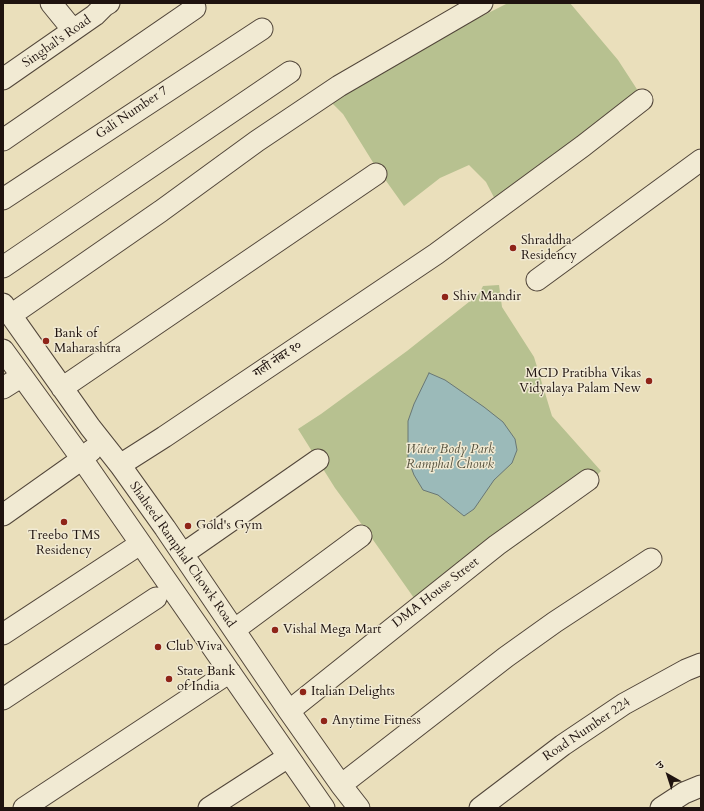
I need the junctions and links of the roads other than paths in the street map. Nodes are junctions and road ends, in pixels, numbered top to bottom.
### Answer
1 (51, 3) edge
2 (482, 3) edge
3 (106, 4) edge
4 (194, 8) dead end
5 (262, 29) dead end
6 (73, 30) junction
7 (290, 72) dead end
8 (3, 79) edge
9 (642, 100) dead end
10 (3, 140) edge
11 (701, 160) edge
12 (376, 174) dead end
13 (3, 199) edge
14 (3, 267) edge
15 (537, 280) dead end
16 (7, 310) edge
17 (3, 350) edge
18 (22, 376) junction
19 (3, 388) edge
20 (62, 388) junction
21 (101, 442) junction
22 (82, 459) junction
23 (318, 460) dead end
24 (120, 465) junction
25 (588, 480) dead end
26 (3, 515) edge
27 (361, 536) dead end
28 (140, 544) junction
29 (183, 554) junction
30 (651, 559) dead end
31 (156, 598) dead end
32 (234, 630) junction
33 (3, 634) edge
34 (701, 664) edge
35 (230, 672) junction
36 (3, 699) edge
37 (289, 711) junction
38 (288, 756) junction
39 (341, 785) junction
40 (701, 786) edge
41 (318, 806) edge
42 (24, 808) edge
43 (209, 808) edge
44 (359, 808) edge
45 (480, 808) edge
46 (661, 808) edge

1 - 6 street
2 - 16 street
3 - 6 street, Singhal's Road
4 - 10 street
5 - 13 street, Gali Number 7
6 - 8 street, Singhal's Road
7 - 14 street
9 - 24 street, गली नंबर १०
11 - 15 street
12 - 20 street
16 - 20 street, Shaheed Ramphal Chowk Road
17 - 18 street
18 - 19 street
18 - 22 street
20 - 21 street, Shaheed Ramphal Chowk Road
21 - 22 street
21 - 24 street, Shaheed Ramphal Chowk Road
22 - 26 street
22 - 28 street
23 - 29 street
24 - 29 street, Shaheed Ramphal Chowk Road
25 - 37 street, DMA House Street
27 - 32 street
28 - 33 street
28 - 35 street
29 - 32 street, Shaheed Ramphal Chowk Road
30 - 39 street
31 - 36 street
32 - 37 street, Shaheed Ramphal Chowk Road
34 - 45 street, Road Number 224
35 - 38 street
35 - 42 street
37 - 39 street, Shaheed Ramphal Chowk Road
38 - 41 street
38 - 43 street
39 - 44 street, Shaheed Ramphal Chowk Road
40 - 46 street

